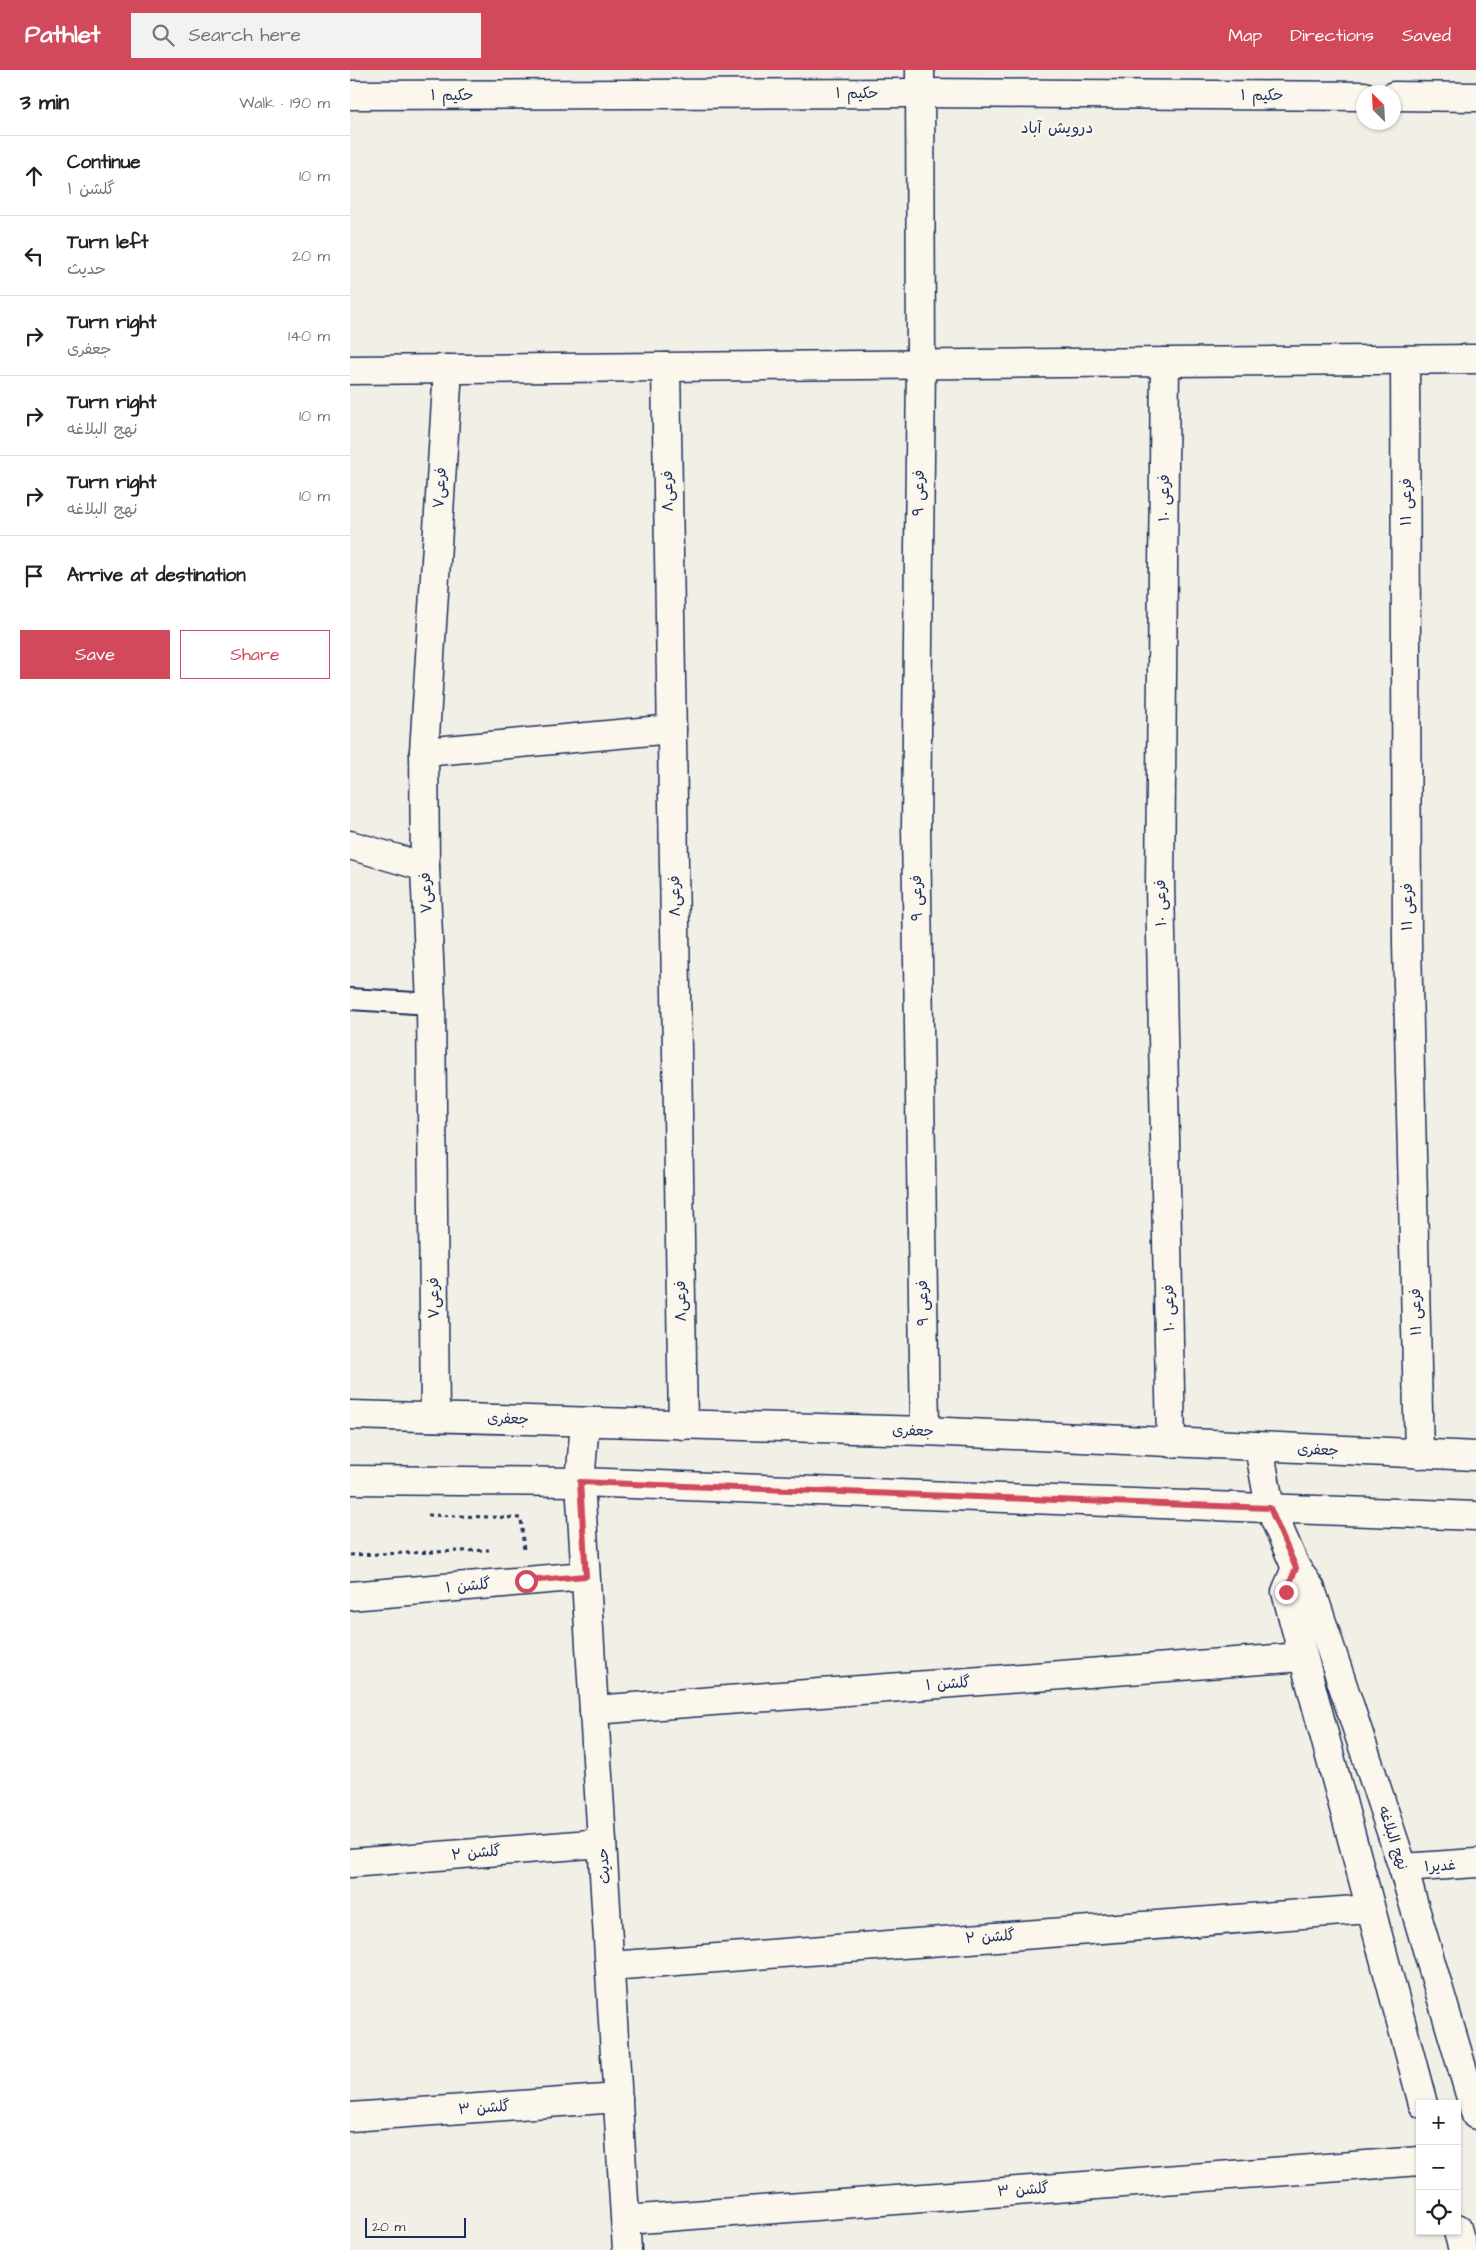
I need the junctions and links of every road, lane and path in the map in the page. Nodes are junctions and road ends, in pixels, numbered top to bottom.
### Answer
1 (920, 82) edge
2 (350, 95) edge
3 (1356, 96) edge
4 (1401, 96) edge
5 (1476, 97) edge
6 (1476, 359) edge
7 (1405, 360) junction
8 (1165, 362) junction
9 (920, 364) junction
10 (666, 367) junction
11 (448, 369) junction
12 (350, 370) edge
13 (672, 728) junction
14 (424, 752) junction
15 (350, 845) edge
16 (425, 867) junction
17 (350, 999) edge
18 (431, 1004) junction
19 (350, 1415) edge
20 (435, 1417) junction
21 (585, 1422) junction
22 (683, 1425) junction
23 (925, 1431) junction
24 (1171, 1443) junction
25 (1259, 1447) junction
26 (1419, 1454) junction
27 (1476, 1456) edge
28 (350, 1480) edge
29 (580, 1482) junction
30 (1270, 1508) junction
31 (426, 1515) dead end
32 (1476, 1516) edge
33 (514, 1549) dead end
34 (524, 1549) junction
35 (495, 1550) dead end
36 (350, 1556) edge
37 (1296, 1568) junction
38 (586, 1576) junction
39 (526, 1581) junction
40 (350, 1596) edge
41 (1302, 1657) junction
42 (594, 1710) junction
43 (602, 1843) junction
44 (350, 1863) edge
45 (1476, 1863) edge
46 (1403, 1868) junction
47 (1369, 1909) junction
48 (610, 1966) junction
49 (618, 2098) junction
50 (1422, 2100) edge
51 (1476, 2115) edge
52 (350, 2117) edge
53 (1416, 2161) edge
54 (626, 2220) junction
55 (1459, 2235) edge
56 (628, 2250) edge
57 (1463, 2250) edge

1 - 2 street, حکیم ۱
1 - 3 street, حکیم ۱
1 - 9 street, فرعی ۹
4 - 5 street
6 - 7 street
7 - 8 street
7 - 26 street, فرعی ۱۱
8 - 9 street
8 - 24 street, فرعی ۱۰
9 - 10 street
9 - 23 street, فرعی ۹
10 - 11 street
10 - 13 street, فرعی۸
11 - 12 street
11 - 14 street, فرعی۷
13 - 14 street
13 - 22 street, فرعی۸
14 - 16 street, فرعی۷
15 - 16 street
16 - 18 street, فرعی۷
17 - 18 lane
18 - 20 street, فرعی۷
19 - 20 street, جعفری
20 - 21 street, جعفری
21 - 22 street, جعفری
21 - 29 street, حدیث
22 - 23 street, جعفری
23 - 24 street, جعفری
24 - 25 street, جعفری
25 - 26 street, جعفری
25 - 30 street, نهج البلاغه
26 - 27 street, جعفری
28 - 29 street
29 - 30 street
29 - 38 street, حدیث
30 - 32 street
30 - 37 street, نهج البلاغه
31 - 34 path
33 - 34 path
34 - 39 path
35 - 36 path
37 - 41 street
37 - 46 street, نهج البلاغه
38 - 39 street, گلشن ۱
38 - 42 street, حدیث
39 - 40 street, گلشن ۱
41 - 42 street, گلشن ۱
41 - 47 street
42 - 43 street, حدیث
43 - 44 street, گلشن ۲
43 - 48 street, حدیث
45 - 46 street, غدیر۱
46 - 51 street, نهج البلاغه
47 - 48 street, گلشن ۲
47 - 50 street
48 - 49 street, حدیث
49 - 52 street, گلشن ۳
49 - 54 street, حدیث
53 - 54 street, گلشن ۳
54 - 56 street, حدیث
55 - 57 street

